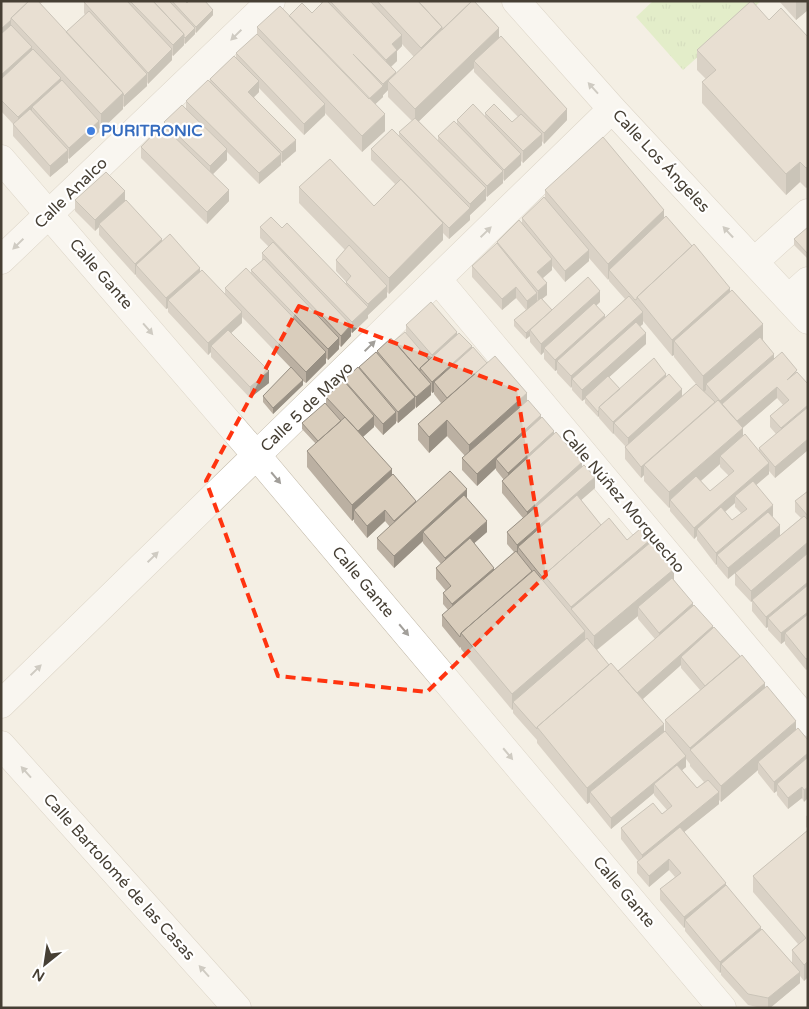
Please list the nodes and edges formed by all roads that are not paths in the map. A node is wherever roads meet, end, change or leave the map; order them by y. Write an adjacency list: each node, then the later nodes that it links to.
1 (272, 1): 6 (street, Calle Analco, one-way to 6)
2 (516, 1): 3 (street, Calle Los Ángeles, one-way to 2)
3 (612, 109): 8 (street, Calle Los Ángeles, one-way to 3); 9 (street, Calle 5 de Mayo, one-way to 3)
4 (1, 159): 6 (street, Calle Gante)
5 (808, 213): 8 (street)
6 (49, 214): 7 (street, Calle Analco, one-way to 7); 12 (street, Calle Gante, one-way to 12)
7 (1, 260)
8 (755, 260): 10 (street, Calle Los Ángeles)
9 (438, 280): 12 (street, Calle 5 de Mayo, one-way to 9); 14 (street, Calle Núñez Morquecho)
10 (798, 290): 11 (street, Calle Los Ángeles)
11 (808, 320)
12 (258, 456): 13 (street, Calle 5 de Mayo, one-way to 12); 17 (street, Calle Gante, one-way to 17)
13 (1, 704)
14 (808, 722)
15 (1, 745): 16 (street, Calle Bartolomé de las Casas, one-way to 15)
16 (237, 1008)
17 (722, 1008)

